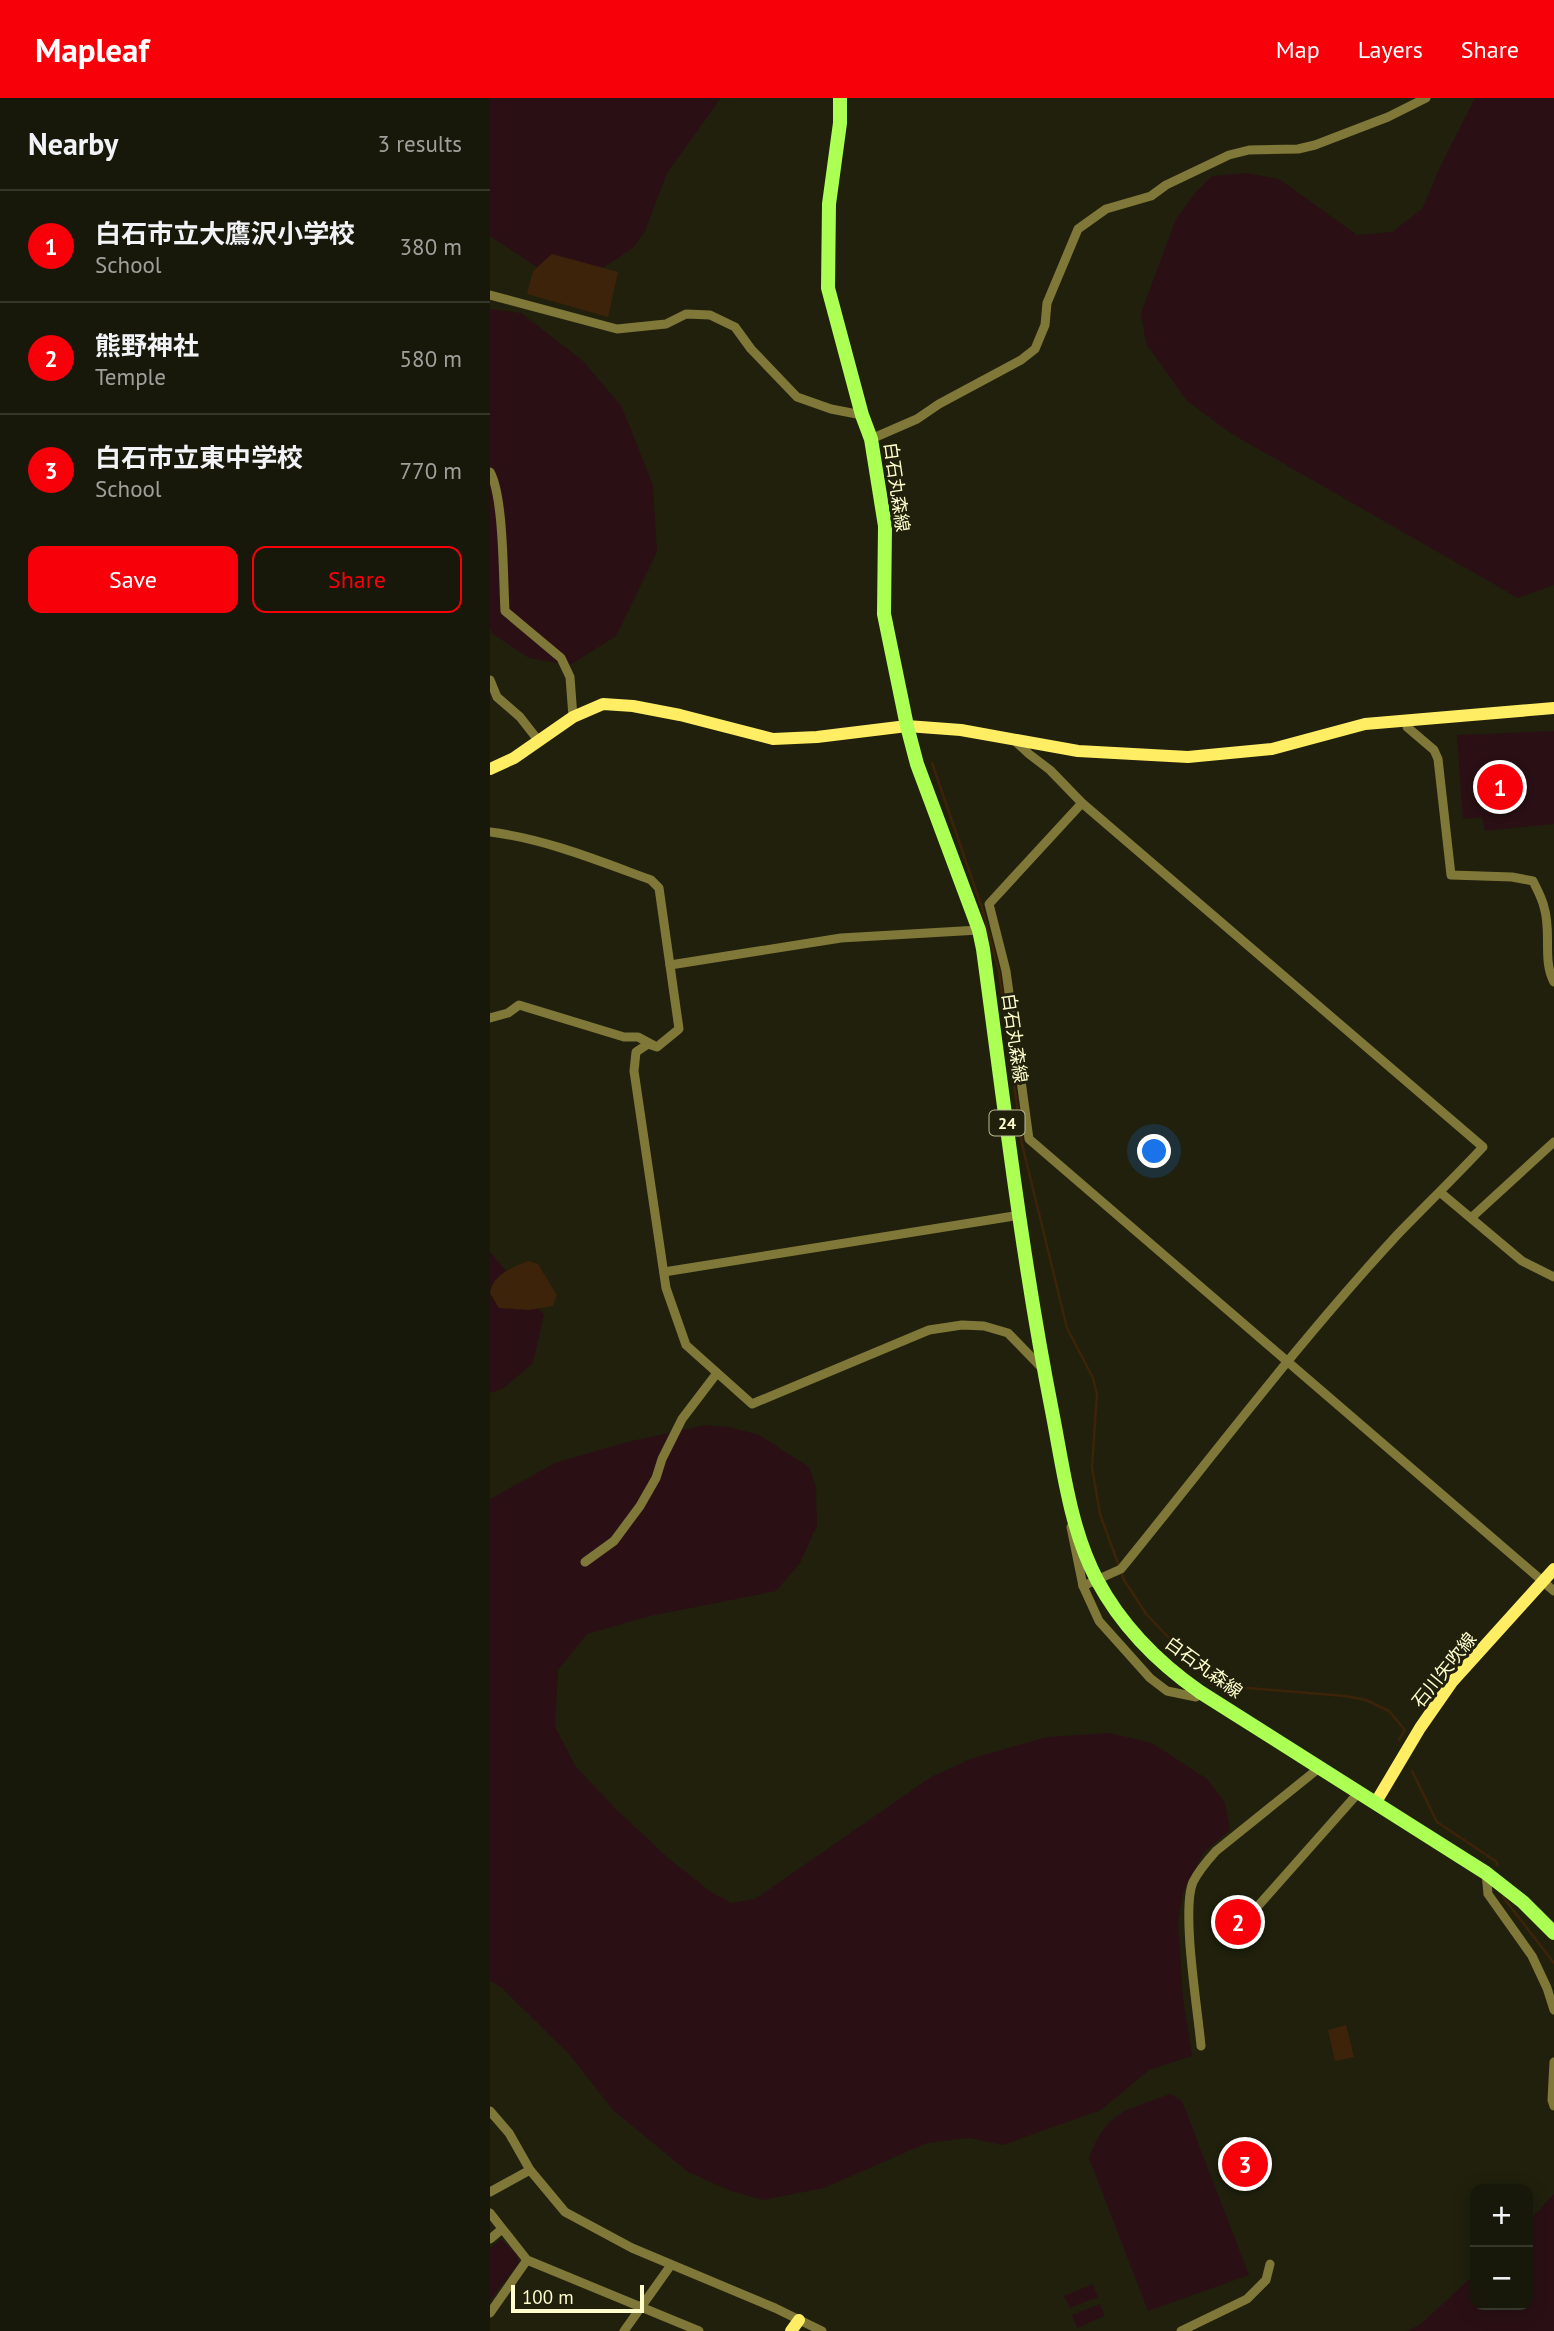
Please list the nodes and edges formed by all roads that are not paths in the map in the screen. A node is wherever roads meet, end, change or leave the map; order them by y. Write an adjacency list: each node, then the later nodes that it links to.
1 (840, 98): 4 (main road, 白石丸森線 / 24)
2 (1426, 98): 5 (street)
3 (490, 295): 4 (street)
4 (862, 415): 5 (main road, 白石丸森線 / 24)
5 (871, 439): 11 (main road, 白石丸森線 / 24)
6 (490, 472): 9 (street)
7 (490, 680): 13 (street)
8 (1554, 708): 10 (street)
9 (573, 717): 11 (street); 13 (street)
10 (1407, 720): 12 (street); 19 (street)
11 (907, 726): 12 (street); 17 (main road, 白石丸森線 / 24)
12 (1014, 739): 15 (street)
13 (538, 740): 14 (street)
14 (490, 769)
15 (1082, 803): 23 (street); 28 (street)
16 (490, 832): 18 (street)
17 (979, 930): 18 (street); 24 (main road, 白石丸森線 / 24)
18 (670, 965): 21 (street)
19 (1554, 982)
20 (490, 1018): 21 (street)
21 (657, 1046): 26 (street)
22 (1554, 1142): 25 (street)
23 (1441, 1193): 25 (street); 28 (street)
24 (1020, 1215): 26 (street); 29 (main road, 白石丸森線 / 24)
25 (1471, 1218): 27 (street)
26 (664, 1272): 30 (street)
27 (1554, 1277)
28 (1289, 1362): 33 (street); 34 (street)
29 (1044, 1369): 30 (street); 34 (main road, 白石丸森線 / 24)
30 (718, 1373): 31 (street)
31 (585, 1562)
32 (1554, 1569): 33 (street, 石川矢吹線)
33 (1543, 1581): 35 (street); 38 (street, 石川矢吹線)
34 (1090, 1583): 36 (main road, 白石丸森線 / 24)
35 (1554, 1591)
36 (1320, 1768): 37 (main road, 白石丸森線 / 24); 43 (street)
37 (1359, 1792): 38 (main road, 白石丸森線 / 24); 40 (street)
38 (1376, 1802): 39 (main road, 白石丸森線 / 24)
39 (1486, 1873): 41 (main road, 白石丸森線 / 24); 42 (street)
40 (1250, 1915)
41 (1554, 1933)
42 (1554, 2010)
43 (1201, 2046)
44 (1554, 2062): 45 (street)
45 (1554, 2106)
46 (490, 2111): 47 (street)
47 (530, 2170): 48 (street); 54 (street)
48 (490, 2192)
49 (490, 2213): 50 (street)
50 (502, 2229): 51 (street); 52 (street)
51 (490, 2239)
52 (527, 2260): 55 (street); 56 (street)
53 (1270, 2264): 61 (street)
54 (671, 2265): 55 (street); 57 (street)
55 (640, 2307): 58 (street); 59 (street)
56 (490, 2313)
57 (795, 2326): 60 (street)
58 (624, 2331)
59 (699, 2331)
60 (822, 2331)
61 (1181, 2331)

